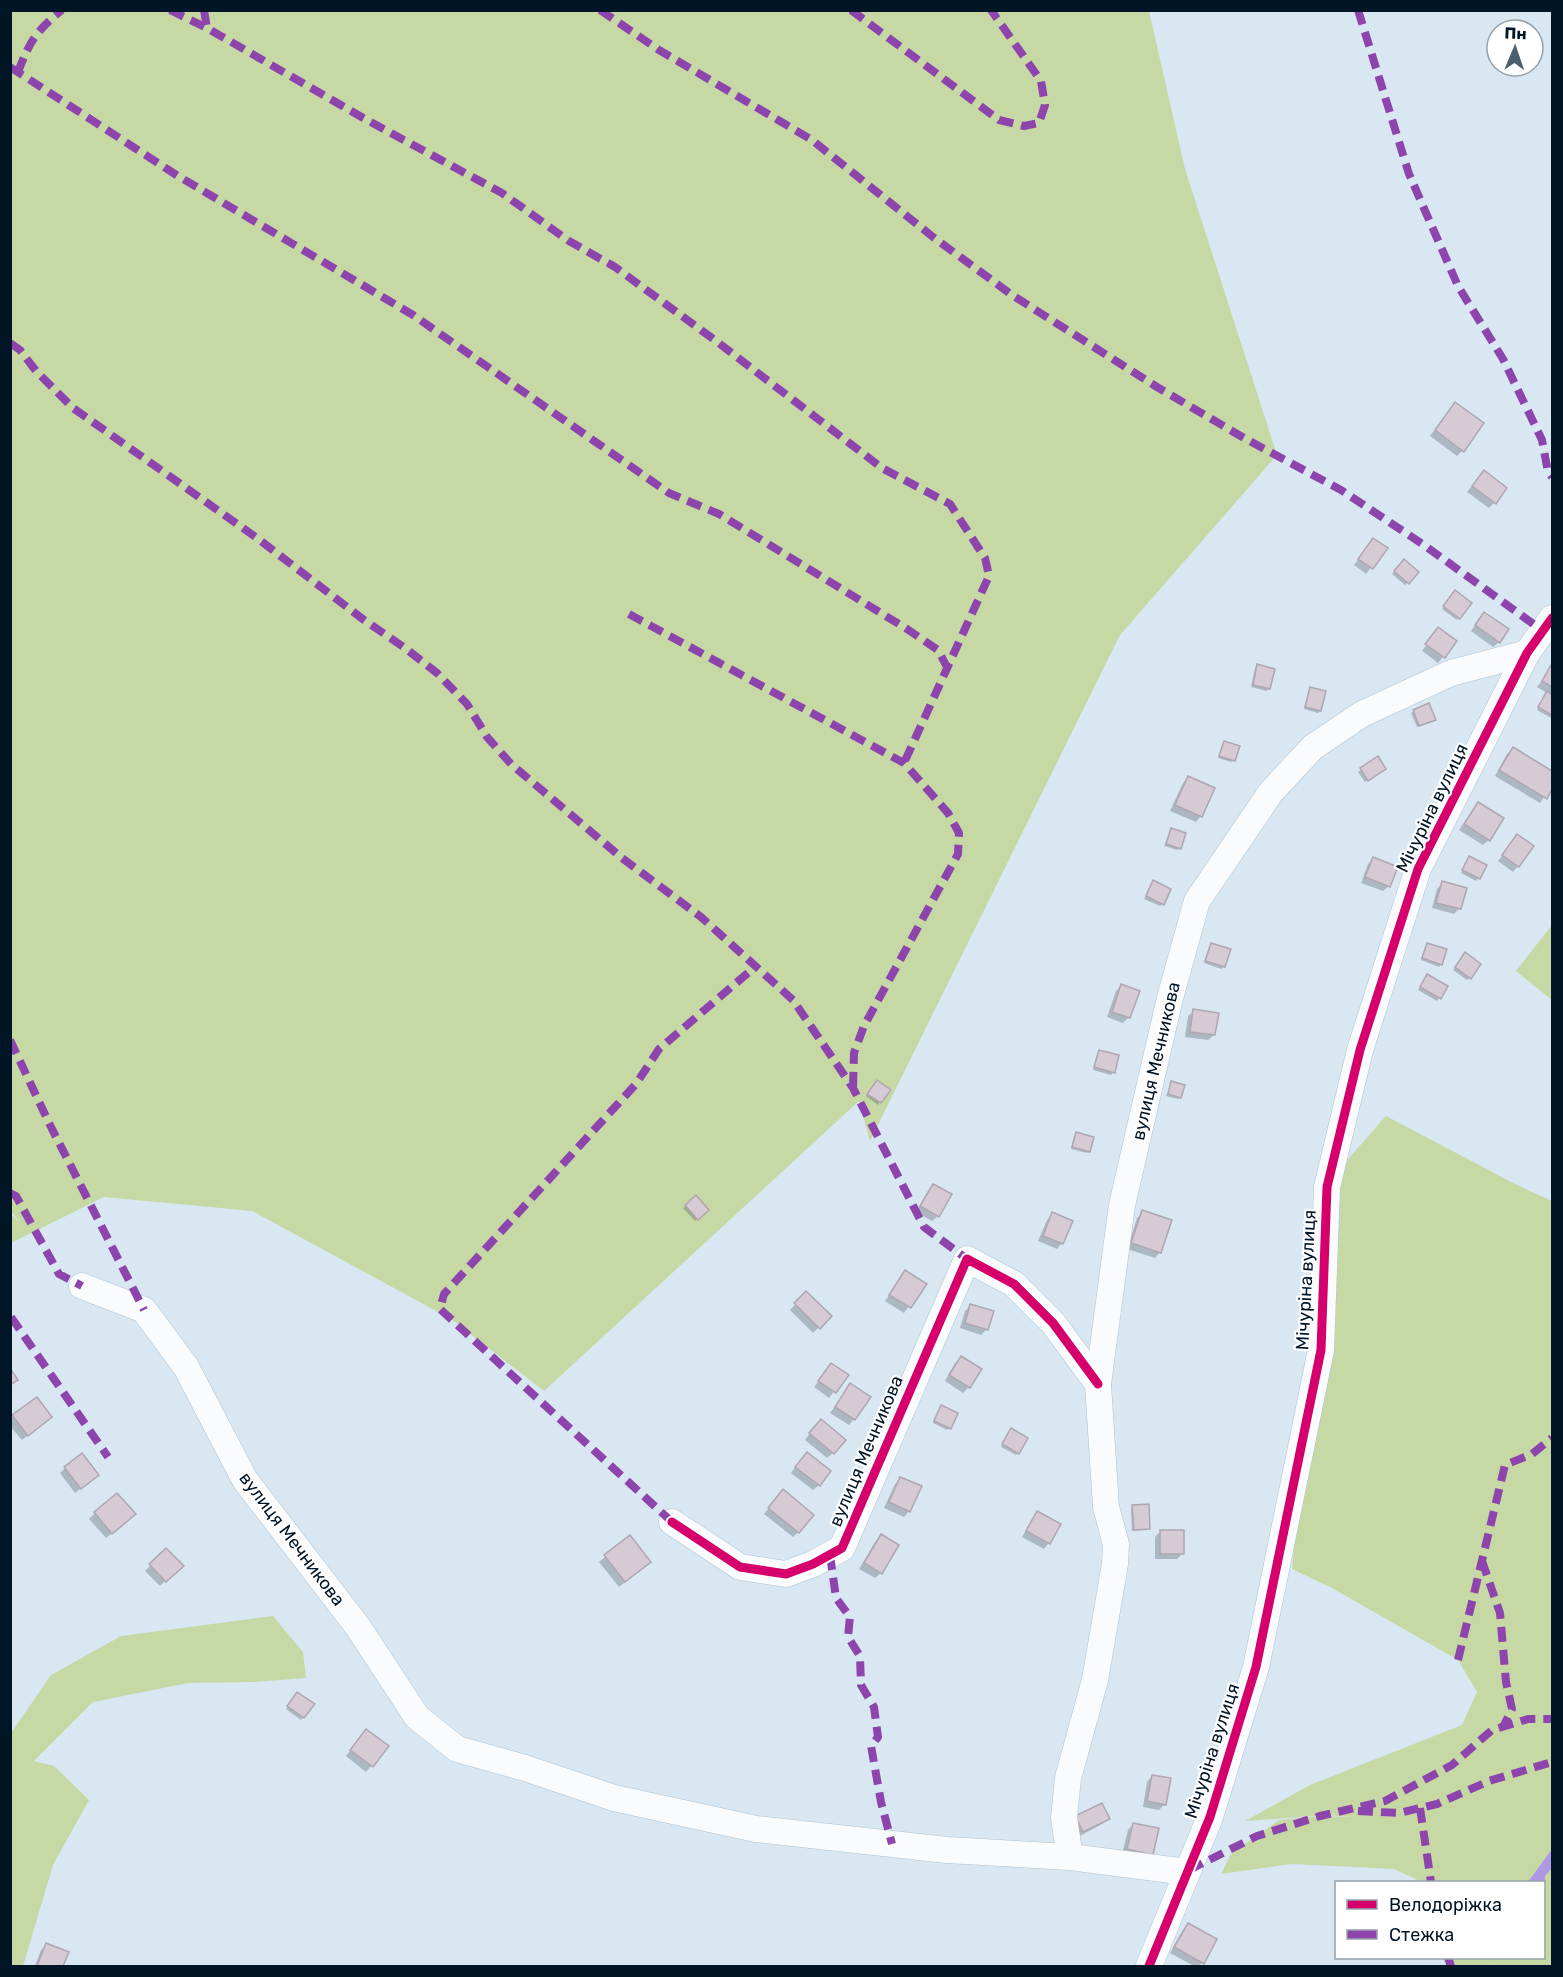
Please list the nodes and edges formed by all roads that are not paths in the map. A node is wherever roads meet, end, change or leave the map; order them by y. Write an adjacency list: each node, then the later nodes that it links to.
1 (1552, 618): 2 (street, Мічуріна вулиця)
2 (1527, 653): 4 (street, вулиця Мечникова); 7 (street, Мічуріна вулиця)
3 (82, 1286): 6 (street, вулиця Мечникова)
4 (1098, 1384): 5 (street, вулиця Мечникова); 6 (street, вулиця Мечникова)
5 (672, 1522)
6 (1070, 1857): 7 (street)
7 (1187, 1872): 8 (street, Мічуріна вулиця)
8 (1149, 1966)

